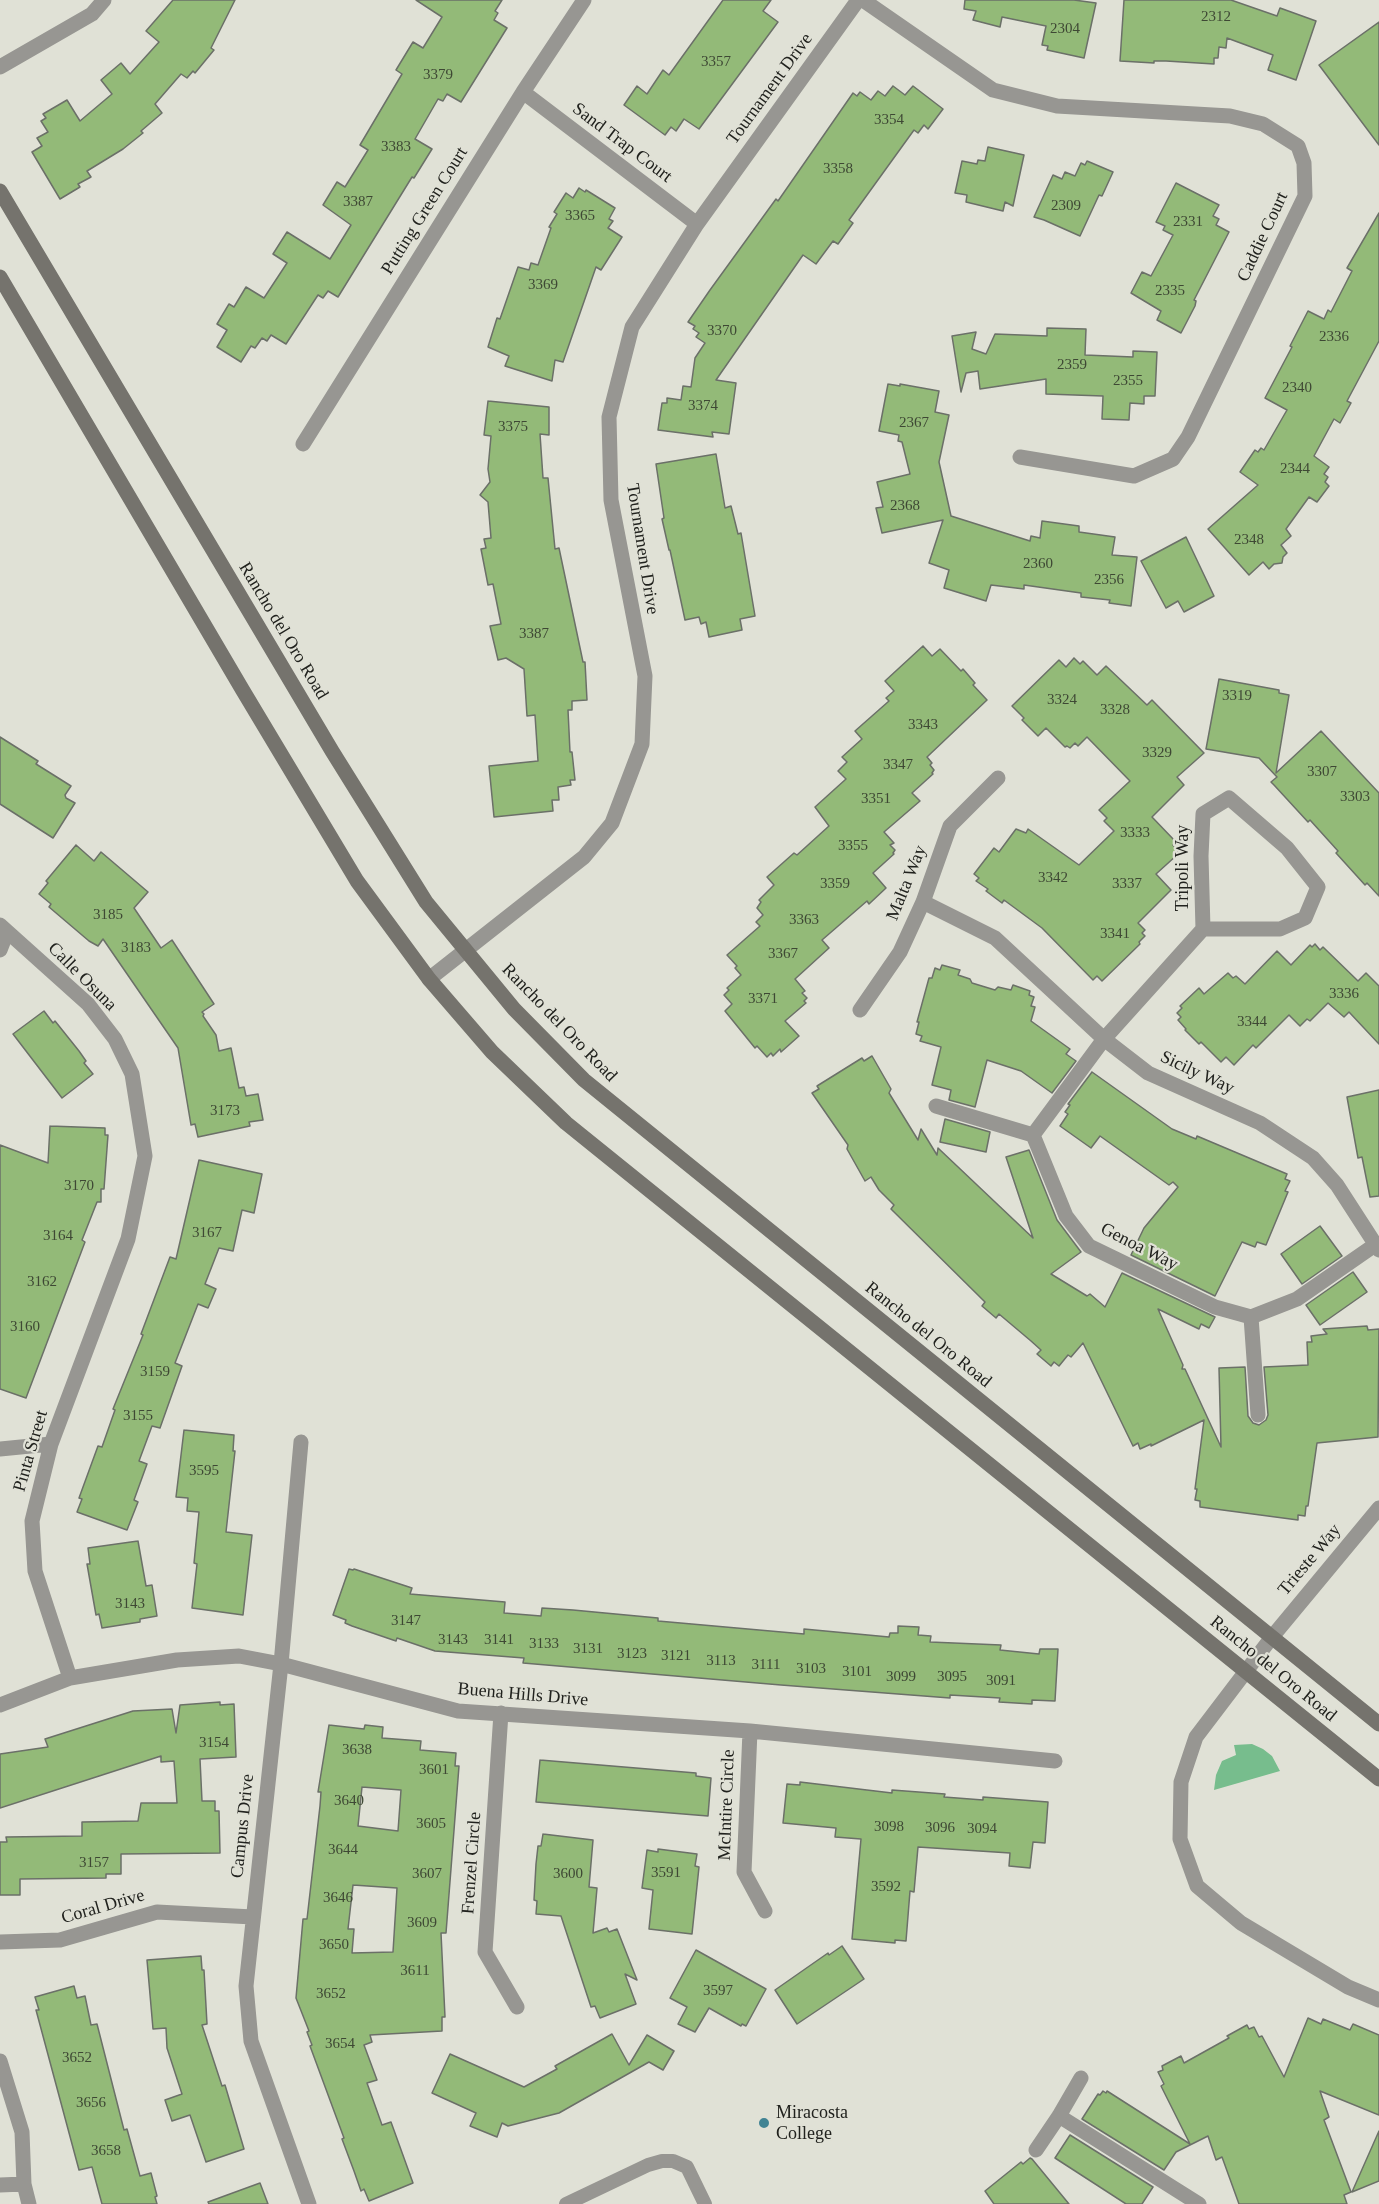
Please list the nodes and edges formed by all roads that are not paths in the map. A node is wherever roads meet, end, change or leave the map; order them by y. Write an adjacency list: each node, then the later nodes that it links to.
1 (104, 0): 5 (street)
2 (584, 0): 6 (street, Putting Green Court)
3 (858, 0): 8 (street, Tournament Drive)
4 (863, 0): 11 (street, Caddie Court)
5 (0, 67)
6 (523, 92): 8 (street, Sand Trap Court); 10 (street, Putting Green Court)
7 (0, 190): 17 (main road, Rancho del Oro Road)
8 (697, 224): 17 (street, Tournament Drive)
9 (0, 277): 18 (main road, Rancho del Oro Road)
10 (303, 444)
11 (1020, 457)
12 (998, 778): 13 (street, Malta Way)
13 (923, 902): 19 (street, Malta Way); 20 (street, Sicily Way)
14 (1203, 928): 14 (street, Tripoli Way); 20 (street, Tripoli Way)
15 (3, 929): 16 (street); 23 (street, Calle Osuna)
16 (0, 950)
17 (464, 950): 18 (street, Tournament Drive); 31 (main road, Rancho del Oro Road)
18 (429, 979): 33 (main road, Rancho del Oro Road)
19 (860, 1010)
20 (1104, 1039): 22 (street); 24 (street, Sicily Way)
21 (936, 1106): 22 (street)
22 (1033, 1135): 25 (street, Genoa Way)
23 (128, 1239): 28 (street, Pinta Street)
24 (1377, 1248): 25 (street)
25 (1251, 1317): 26 (street)
26 (1258, 1415)
27 (302, 1442): 32 (street, Campus Drive)
28 (51, 1444): 29 (street); 34 (street, Pinta Street)
29 (0, 1449)
30 (1379, 1508): 31 (street, Trieste Way)
31 (1272, 1638): 33 (street, Trieste Way); 37 (main road, Rancho del Oro Road)
32 (281, 1664): 34 (street, Buena Hills Drive); 36 (street, Buena Hills Drive); 42 (street, Campus Drive)
33 (1247, 1672): 40 (main road, Rancho del Oro Road); 44 (street, Trieste Way)
34 (70, 1678): 35 (street, Buena Hills Drive)
35 (0, 1705)
36 (501, 1713): 38 (street, Buena Hills Drive); 45 (street, Frenzel Circle)
37 (1379, 1724)
38 (750, 1731): 39 (street, Buena Hills Drive); 41 (street, McIntire Circle)
39 (1055, 1761)
40 (1379, 1779)
41 (765, 1911)
42 (253, 1917): 43 (street, Coral Drive); 53 (street, Campus Drive)
43 (0, 1942)
44 (1379, 2000)
45 (517, 2007)
46 (0, 2061): 50 (street)
47 (1081, 2078): 48 (street)
48 (1059, 2116): 49 (street); 56 (street)
49 (1036, 2151)
50 (24, 2184): 51 (street); 52 (street)
51 (0, 2185)
52 (29, 2204)
53 (309, 2204)
54 (566, 2204): 55 (lane)
55 (705, 2204)
56 (1199, 2204)

